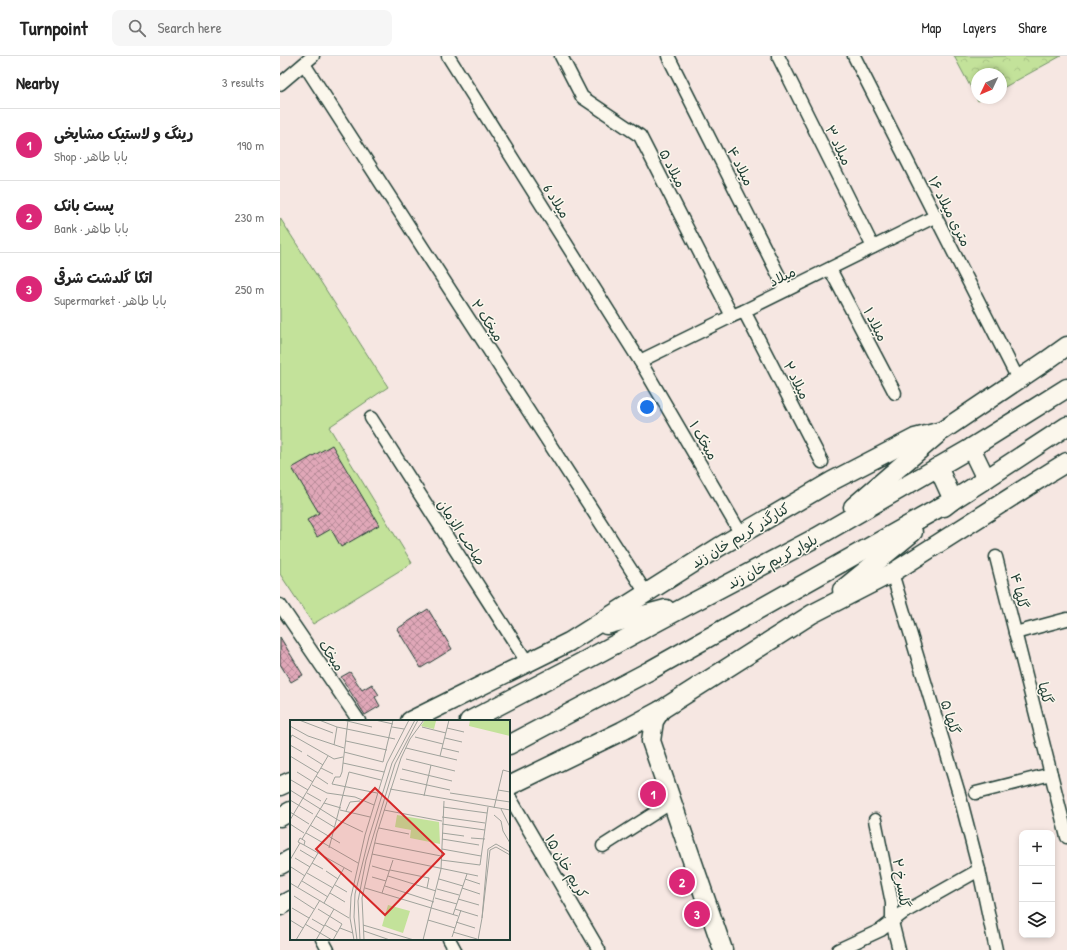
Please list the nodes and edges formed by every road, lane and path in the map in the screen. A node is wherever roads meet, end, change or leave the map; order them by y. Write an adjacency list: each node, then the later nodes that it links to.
1 (448, 56): 15 (street, میلاد 6)
2 (560, 56): 13 (street, میلاد ۵)
3 (668, 56): 11 (street, میلاد ۴)
4 (778, 56): 9 (street, میلاد ۳)
5 (854, 56): 8 (street, ۱۶ متری میلاد)
6 (308, 60): 7 (street); 32 (street, میخک ۲)
7 (280, 84)
8 (936, 216): 9 (street, میلاد); 16 (street, ۱۶ متری میلاد)
9 (873, 248): 10 (street, میلاد)
10 (830, 269): 11 (street, میلاد); 18 (street, میلاد ۱)
11 (786, 290): 12 (street, میلاد)
12 (744, 311): 13 (street, میلاد); 23 (street, میلاد ۲)
13 (732, 316): 15 (street, میلاد)
14 (1067, 346): 16 (main road, کنارگذر کریم خان زند)
15 (640, 361): 28 (street, میخک ۱)
16 (1018, 379): 21 (main road, کنارگذر کریم خان زند)
17 (1067, 388): 22 (main road, بلوار کریم خان زند)
18 (895, 393)
19 (371, 418): 39 (street, صاحب الزمان)
20 (1067, 426): 26 (main road)
21 (942, 431): 28 (main road, کنارگذر کریم خان زند); 29 (main road)
22 (971, 448): 25 (main road, بلوار کریم خان زند); 26 (main road)
23 (822, 462)
24 (1067, 462): 31 (main road)
25 (938, 467): 27 (main road); 29 (main road, بلوار کریم خان زند)
26 (986, 479): 27 (main road)
27 (953, 500): 35 (main road); 46 (main road)
28 (741, 534): 32 (main road, کنارگذر کریم خان زند)
29 (818, 537): 33 (main road, بلوار کریم خان زند)
30 (996, 557): 38 (street, گلها ۴)
31 (892, 573): 35 (main road); 61 (street, گلها ۵)
32 (646, 593): 37 (main road, کنارگذر کریم خان زند)
33 (692, 603): 37 (main road); 43 (main road, بلوار کریم خان زند)
34 (280, 605): 41 (street, میخک)
35 (812, 614): 40 (main road)
36 (1067, 619): 38 (street)
37 (590, 628): 39 (main road, کنارگذر کریم خان زند)
38 (1015, 633): 47 (street, گلها)
39 (527, 662): 42 (main road, کنارگذر کریم خان زند)
40 (661, 710): 44 (main road); 45 (main road)
41 (357, 720)
42 (412, 720)
43 (471, 720)
44 (622, 731): 45 (main road); 50 (main road)
45 (651, 741): 53 (main road)
46 (510, 744)
47 (1051, 774): 51 (street); 57 (street, گلها)
48 (290, 781): 49 (main road)
49 (280, 786)
50 (510, 786)
51 (976, 793)
52 (510, 798): 69 (street, کریم خان ۱۵)
53 (672, 802): 58 (street); 70 (main road)
54 (290, 812): 55 (main road)
55 (280, 817)
56 (875, 820): 64 (street, گلسرخ ۲)
57 (1067, 837)
58 (603, 846)
59 (290, 860): 60 (main road)
60 (280, 865)
61 (979, 870): 64 (street); 73 (street, گلها ۵)
62 (290, 901): 63 (main road)
63 (280, 906)
64 (892, 922): 71 (street); 72 (street, گلسرخ ۲)
65 (323, 940): 67 (street)
66 (450, 940): 68 (street)
67 (328, 950)
68 (455, 950)
69 (599, 950)
70 (723, 950)
71 (838, 950)
72 (899, 950)
73 (996, 950)

